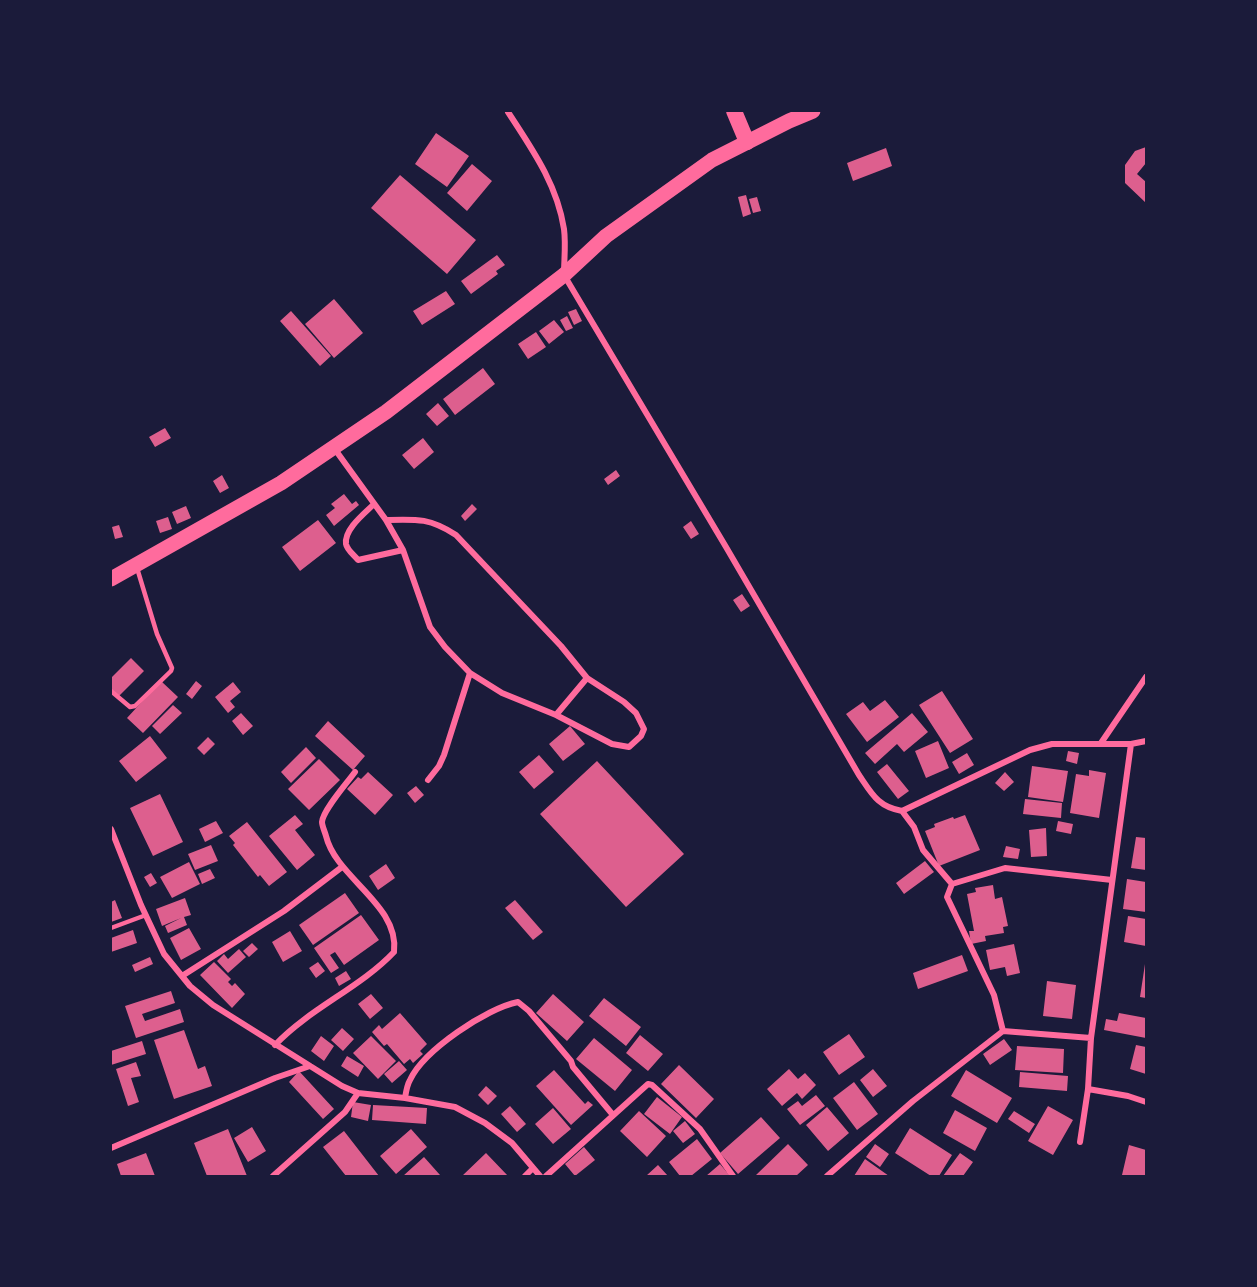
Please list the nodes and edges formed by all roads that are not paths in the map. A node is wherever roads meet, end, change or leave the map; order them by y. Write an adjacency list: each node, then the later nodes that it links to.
1 (734, 111): 4 (highway)
2 (813, 111): 4 (highway)
3 (508, 112): 5 (street)
4 (747, 142): 5 (highway)
5 (564, 275): 6 (highway); 22 (street)
6 (334, 447): 7 (street); 10 (highway)
7 (374, 504): 8 (street); 9 (street)
8 (386, 520): 9 (street); 14 (street)
9 (403, 550): 12 (street)
10 (136, 565): 11 (highway); 15 (lane)
11 (111, 579)
12 (470, 673): 16 (street); 21 (street)
13 (1146, 677): 18 (street)
14 (587, 678): 16 (street); 16 (street)
15 (111, 691)
16 (556, 715)
17 (1146, 741): 19 (street)
18 (1101, 743): 19 (street); 22 (street)
19 (1131, 744): 25 (street)
20 (355, 772): 24 (street)
21 (428, 780)
22 (902, 811): 26 (street)
23 (111, 829): 27 (street)
24 (342, 867): 29 (street); 32 (street)
25 (1112, 880): 26 (street); 31 (street)
26 (952, 884): 30 (street)
27 (146, 915): 28 (lane); 29 (street)
28 (111, 928)
29 (182, 976): 32 (street)
30 (1004, 1031): 31 (street); 47 (street)
31 (1091, 1038): 34 (street)
32 (275, 1045): 33 (street)
33 (310, 1066): 35 (street); 40 (street)
34 (1088, 1089): 37 (street); 39 (street)
35 (358, 1093): 36 (street); 42 (street)
36 (405, 1098): 38 (street); 41 (street)
37 (1146, 1102)
38 (613, 1115): 45 (street); 46 (street)
39 (1080, 1142)
40 (111, 1148)
41 (533, 1168): 43 (street); 44 (street)
42 (273, 1176)
43 (525, 1176)
44 (540, 1176)
45 (546, 1176)
46 (733, 1176)
47 (827, 1176)

